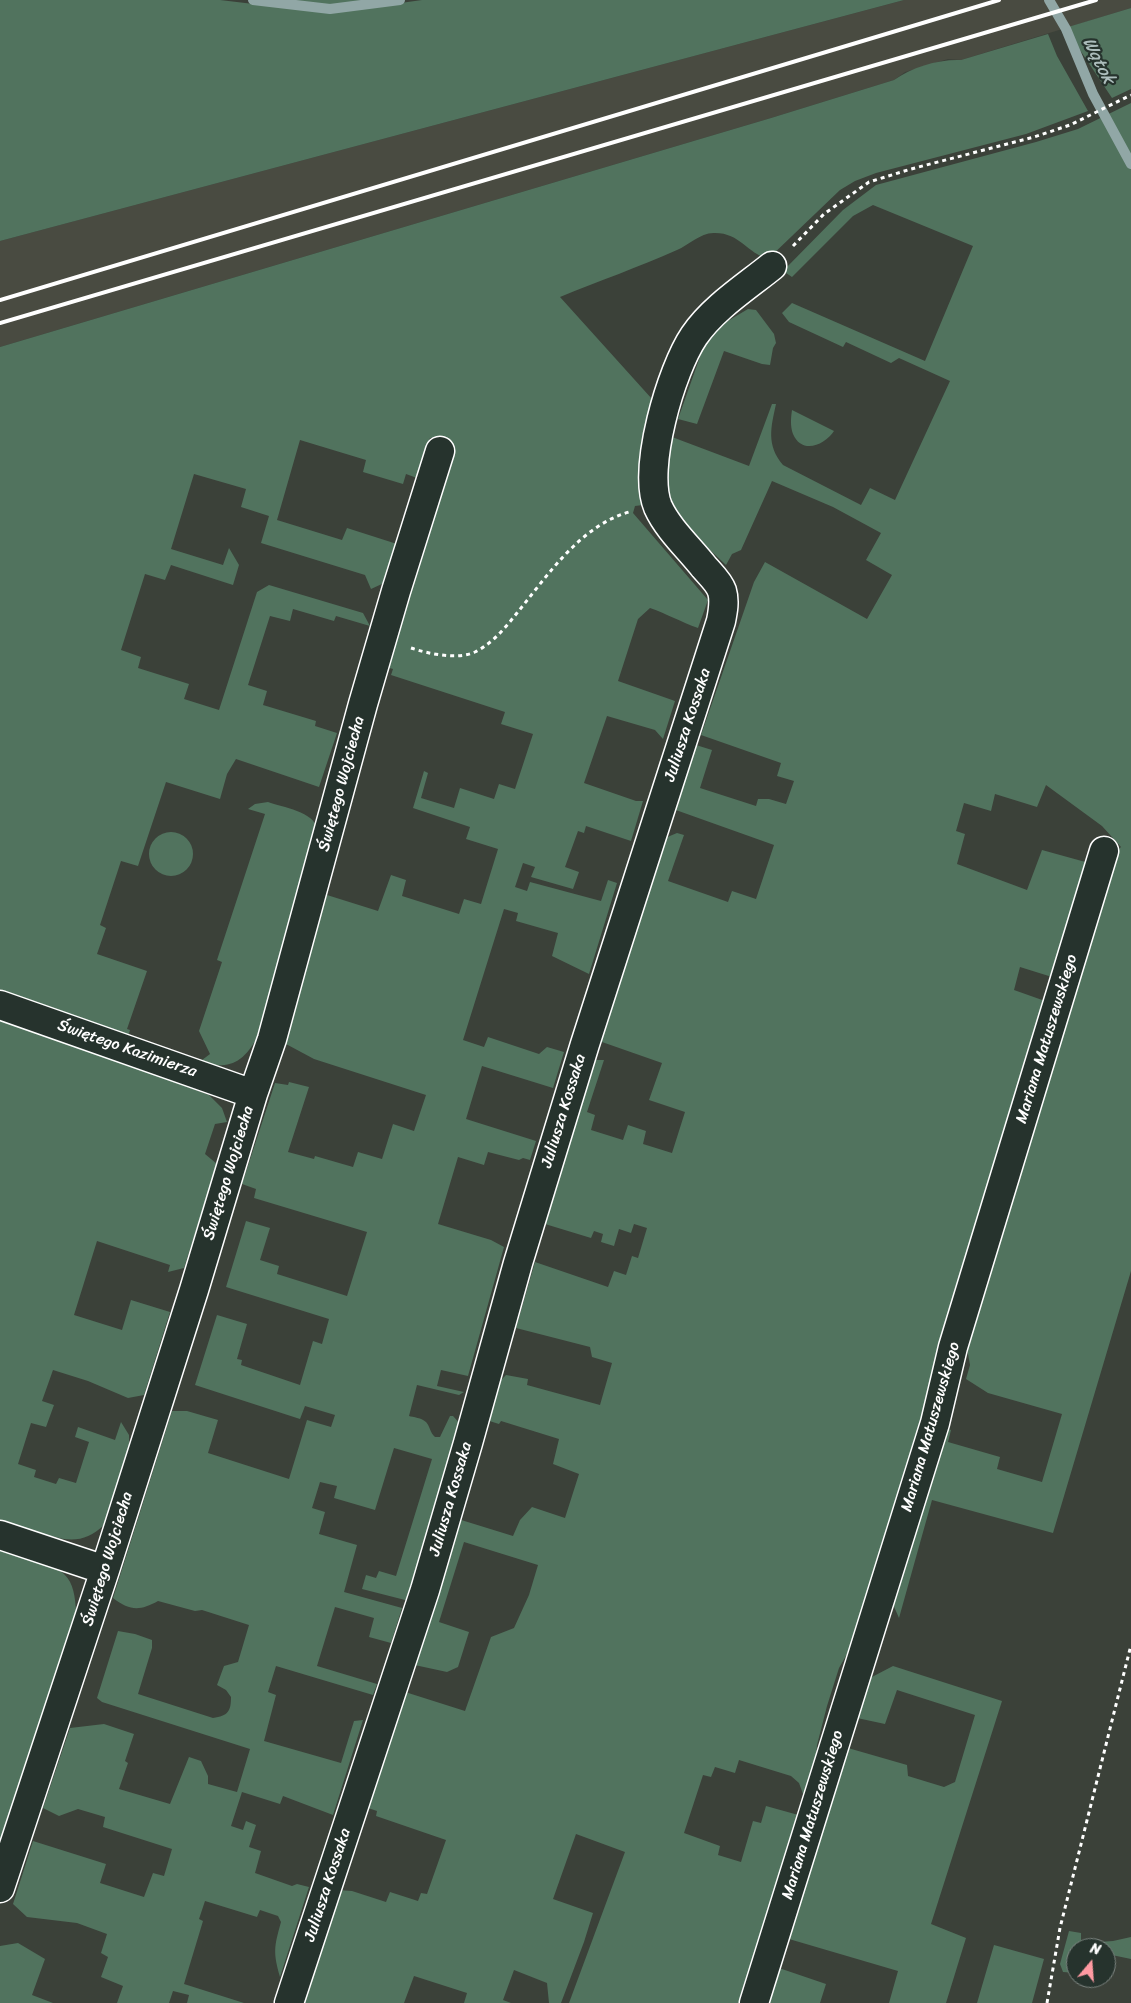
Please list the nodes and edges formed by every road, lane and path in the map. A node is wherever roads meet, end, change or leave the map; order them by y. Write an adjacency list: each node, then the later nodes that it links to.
1 (1131, 95): 2 (path)
2 (772, 266): 4 (street, Juliusza Kossaka)
3 (440, 451): 5 (street, Świętego Wojciecha)
4 (658, 506): 5 (path); 13 (street, Juliusza Kossaka)
5 (382, 639): 8 (street, Świętego Wojciecha)
6 (1104, 851): 14 (street, Mariana Matuszewskiego)
7 (0, 1005): 8 (street, Świętego Kazimierza)
8 (253, 1094): 10 (street, Świętego Wojciecha)
9 (0, 1535): 10 (street)
10 (105, 1570): 12 (street, Świętego Wojciecha)
11 (1131, 1645): 15 (path)
12 (0, 1888)
13 (289, 2003)
14 (754, 2003)
15 (1047, 2003)

